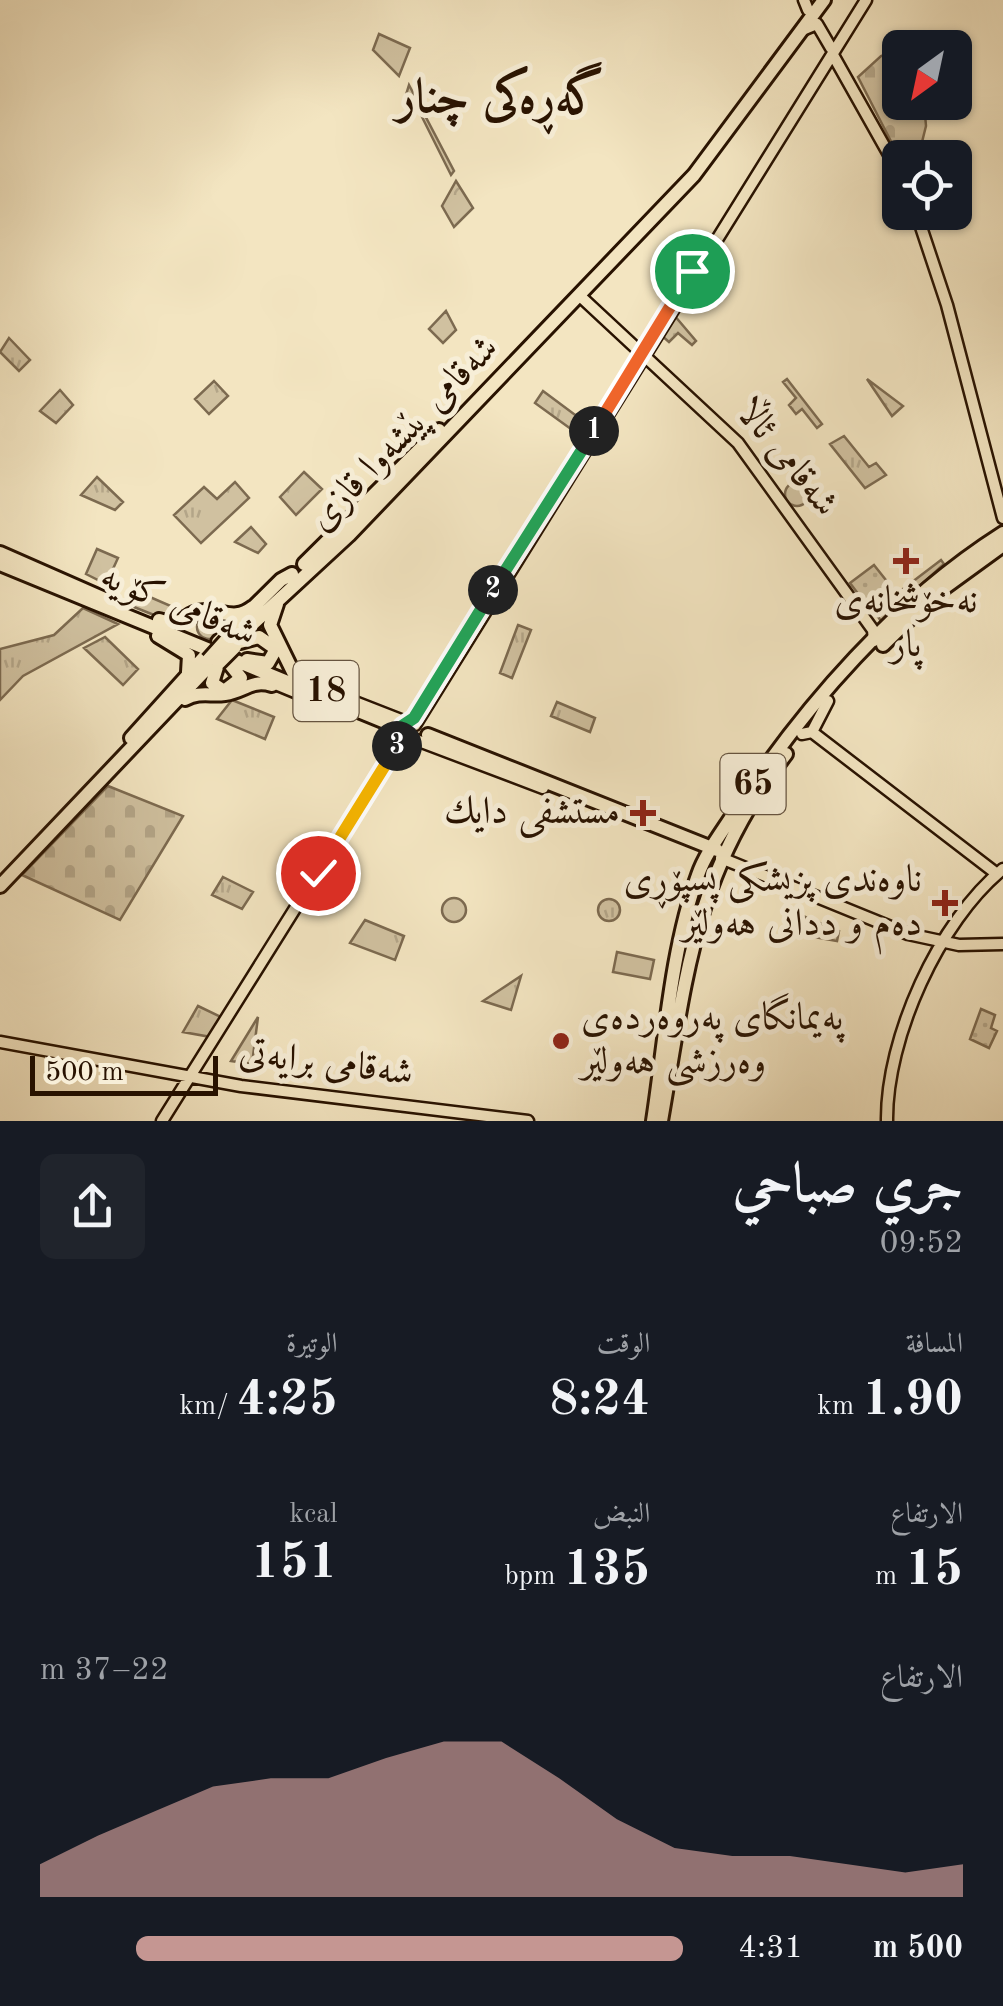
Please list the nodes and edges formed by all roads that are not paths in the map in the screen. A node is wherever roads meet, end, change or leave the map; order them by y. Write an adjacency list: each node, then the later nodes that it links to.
1 (824, 0): 3 (highway, شەقامی پێشەوا قازی)
2 (864, 0): 5 (main road)
3 (811, 6): 4 (highway, شەقامی پێشەوا قازی); 5 (main road); 6 (highway, شەقامی پێشەوا قازی)
4 (804, 30): 5 (main road); 6 (highway, شەقامی پێشەوا قازی)
5 (834, 49): 7 (main road); 13 (main road)
6 (743, 109): 10 (highway, شەقامی پێشەوا قازی)
7 (875, 122): 8 (main road); 9 (main road)
8 (884, 140)
9 (885, 140)
10 (651, 215): 12 (highway, شەقامی پێشەوا قازی); 14 (highway, شەقامی پێشەوا قازی)
11 (924, 230): 15 (main road)
12 (581, 294): 13 (main road, شه‌قامی ئاڵا); 14 (highway, شەقامی پێشەوا قازی)
13 (643, 354): 20 (main road, شه‌قامی ئاڵا); 39 (main road)
14 (417, 458): 24 (highway, شەقامی پێشەوا قازی)
15 (997, 489): 16 (main road); 17 (main road)
16 (1003, 502)
17 (1003, 518)
18 (1000, 536): 22 (highway, 65)
19 (0, 552): 29 (highway, شەقامی کۆیە / 18)
20 (823, 556): 30 (main road, شه‌قامی ئاڵا); 32 (main road, شه‌قامی ئاڵا)
21 (0, 564): 25 (highway, شەقامی کۆیە / 18)
22 (960, 568): 23 (highway, 65); 26 (highway, 65)
23 (944, 574): 26 (highway); 30 (highway, 65)
24 (294, 577): 27 (highway); 28 (highway); 33 (highway, شەقامی پێشەوا قازی)
25 (70, 594): 29 (highway, شەقامی کۆیە / 18); 34 (highway)
26 (933, 596): 36 (highway, 65)
27 (279, 600): 33 (highway); 38 (highway)
28 (253, 607): 29 (highway); 33 (highway)
29 (134, 616): 31 (main road, شەقامی کۆیە / 18); 33 (highway, شەقامی کۆیە / 18)
30 (889, 627): 32 (highway, 65)
31 (190, 636): 33 (highway, شەقامی کۆیە / 18)
32 (874, 642): 36 (highway, 65)
33 (225, 653): 34 (highway); 35 (main road, شەقامی کۆیە); 37 (highway); 38 (main road, شەقامی کۆیە / 18); 40 (highway, شەقامی کۆیە); 43 (highway, شەقامی پێشەوا قازی)
34 (188, 672): 43 (highway)
35 (283, 688): 37 (highway); 40 (main road, شەقامی کۆیە)
36 (828, 698): 41 (highway, 65); 44 (highway, 65)
37 (184, 699): 43 (highway)
38 (349, 700): 40 (main road, شەقامی کۆیە / 18)
39 (421, 710): 40 (main road); 42 (main road)
40 (400, 723): 42 (main road); 42 (main road, شەقامی کۆیە / 18)
41 (807, 733): 44 (highway, 65); 51 (main road)
42 (414, 740): 46 (highway, شەقامی کۆیە); 46 (highway, شەقامی کۆیە); 56 (main road)
43 (130, 745): 45 (highway, شەقامی پێشەوا قازی); 47 (highway, شەقامی پێشەوا قازی)
44 (775, 762): 48 (highway, 65)
45 (42, 832): 47 (highway); 49 (highway, شەقامی پێشەوا قازی)
46 (690, 842): 48 (highway, شەقامی کۆیە); 48 (highway)
47 (36, 849): 49 (highway, شەقامی پێشەوا قازی)
48 (718, 854): 53 (main road); 57 (highway, 65)
49 (19, 862): 50 (highway, شەقامی پێشەوا قازی); 52 (highway, شەقامی پێشەوا قازی)
50 (0, 874)
51 (1001, 874): 53 (main road)
52 (0, 886)
53 (948, 941): 54 (main road); 61 (main road)
54 (1003, 944)
55 (0, 1044): 56 (main road, شەقامی برایەتی)
56 (193, 1079): 58 (main road); 58 (main road); 59 (main road, شەقامی برایەتی); 60 (main road, شەقامی برایەتی)
57 (659, 1120)
58 (165, 1121)
59 (503, 1121)
60 (528, 1121)
61 (889, 1121)

